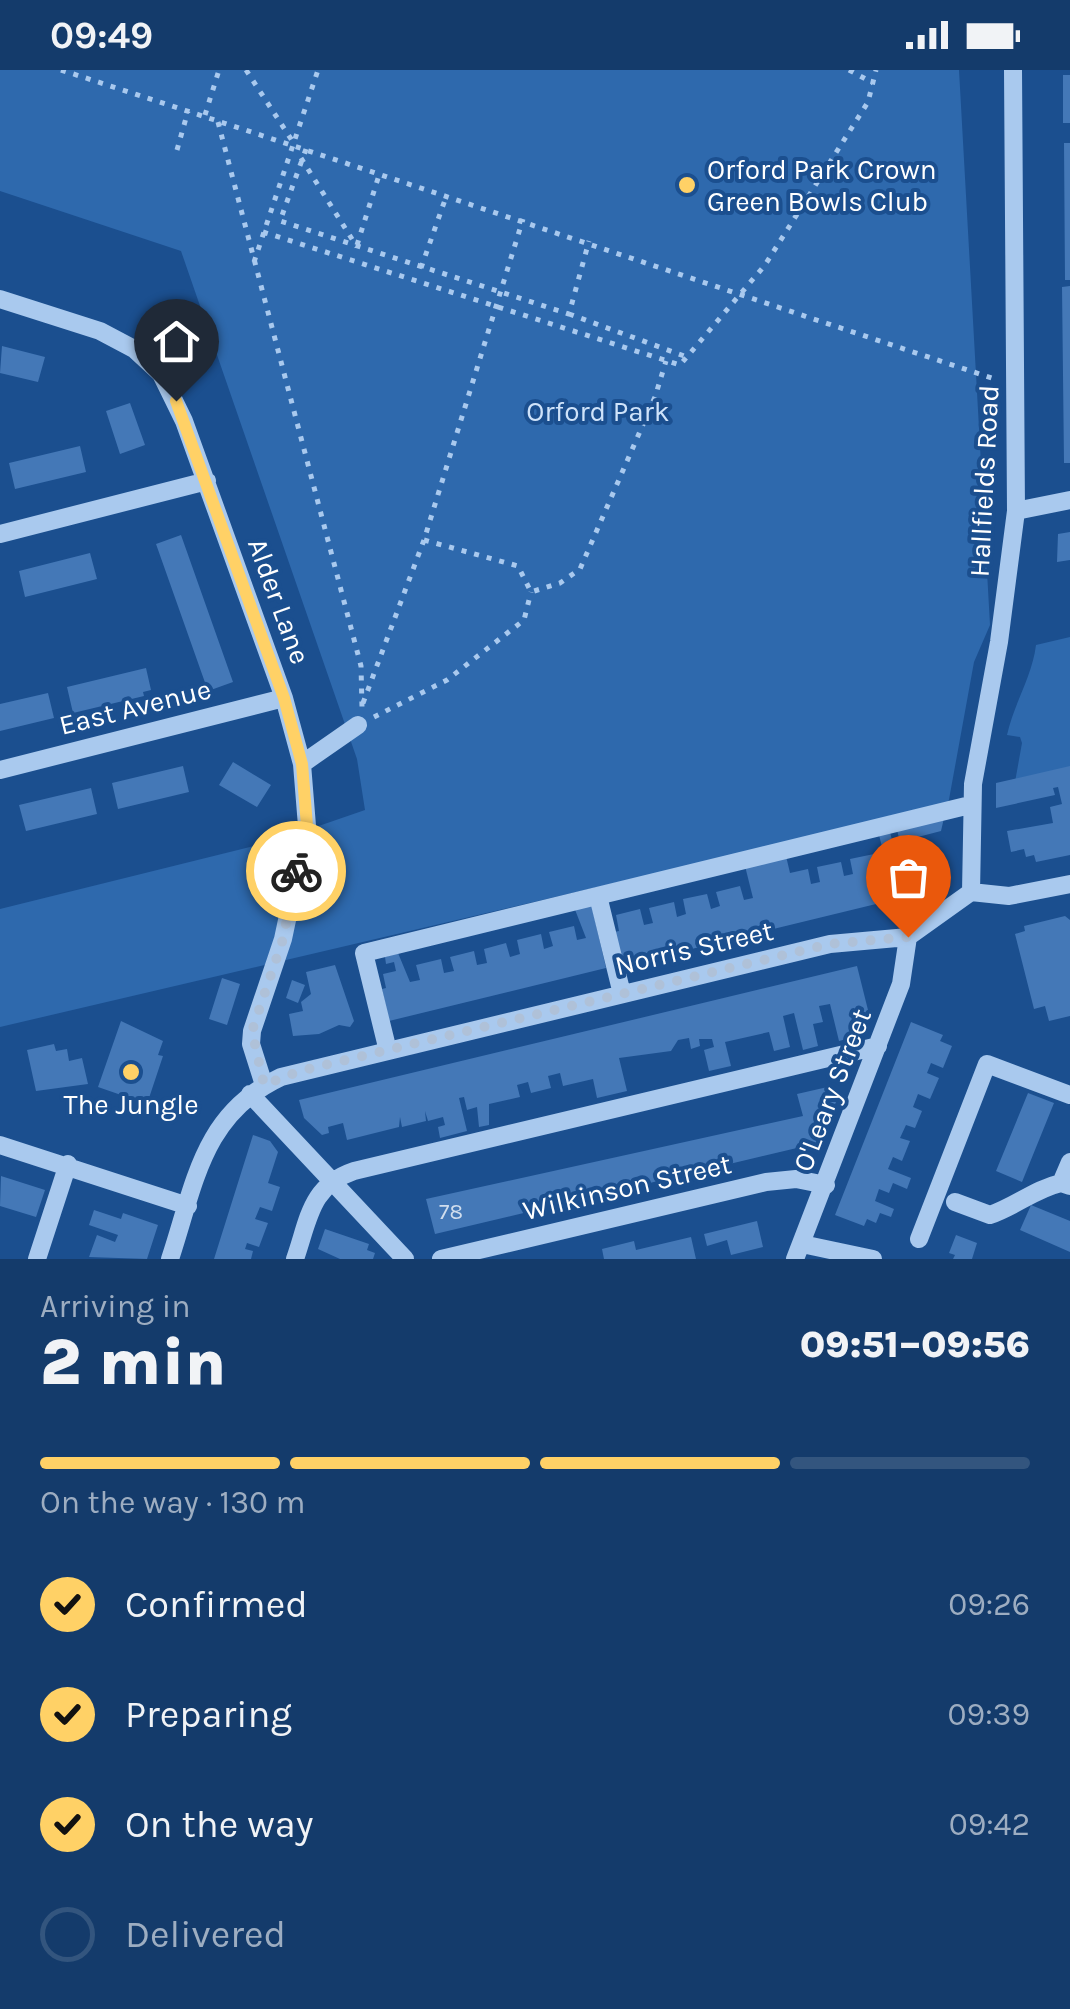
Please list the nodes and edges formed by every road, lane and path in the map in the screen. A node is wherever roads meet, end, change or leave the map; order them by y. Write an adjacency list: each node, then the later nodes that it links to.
1 (61, 70): 9 (path)
2 (219, 70): 10 (path)
3 (246, 70): 12 (path)
4 (318, 70): 12 (path)
5 (849, 70): 8 (path)
6 (876, 70): 8 (path)
7 (1014, 70): 31 (street, Hallfields Road)
8 (873, 82): 25 (path)
9 (188, 111): 10 (path); 14 (path)
10 (205, 116): 11 (path)
11 (217, 120): 12 (path); 22 (path)
12 (294, 144): 13 (path); 19 (path)
13 (306, 149): 15 (path); 16 (path)
14 (177, 150)
15 (301, 158): 21 (path); 21 (path)
16 (380, 172): 17 (path); 21 (path)
17 (446, 196): 18 (path); 23 (path)
18 (523, 219): 20 (path); 24 (path)
19 (263, 232): 22 (path); 27 (path)
20 (589, 241): 25 (path); 28 (path)
21 (357, 247): 23 (path)
22 (254, 262): 39 (path)
23 (421, 268): 24 (path)
24 (500, 294): 27 (path); 28 (path)
25 (742, 296): 29 (path); 31 (path)
26 (0, 299): 32 (street, Alder Lane)
27 (496, 306): 30 (path); 36 (path)
28 (569, 314): 29 (path)
29 (687, 357): 30 (path)
30 (666, 361): 37 (path)
31 (1016, 386): 34 (street, Hallfields Road)
32 (206, 480): 35 (street); 38 (street, Alder Lane)
33 (1070, 500): 34 (street)
34 (1016, 510): 42 (street, Hallfields Road)
35 (0, 534)
36 (424, 540): 37 (path); 39 (path)
37 (531, 592): 39 (path)
38 (284, 698): 40 (street, Alder Lane); 41 (street, East Avenue)
39 (360, 716): 40 (street)
40 (302, 764): 50 (street, Alder Lane)
41 (0, 770)
42 (970, 804): 44 (street, Hallfields Road); 45 (street)
43 (1070, 884): 44 (street)
44 (971, 892): 46 (street)
45 (598, 896): 47 (street); 49 (street)
46 (908, 937): 47 (street, Norris Street); 48 (street, O'Leary Street)
47 (622, 994): 49 (street, Norris Street)
48 (878, 1046): 55 (street); 57 (street, O'Leary Street)
49 (388, 1050): 50 (street, Norris Street)
50 (257, 1090): 55 (street); 59 (street)
51 (1070, 1096): 60 (street)
52 (0, 1144): 54 (street)
53 (1070, 1162): 56 (street)
54 (68, 1164): 59 (street); 62 (street)
55 (332, 1178): 64 (street); 65 (street)
56 (1066, 1184): 58 (street)
57 (826, 1185): 61 (street, O'Leary Street); 66 (street, Wilkinson Street)
58 (955, 1202)
59 (188, 1206): 63 (street)
60 (919, 1239)
61 (798, 1251): 67 (street)
62 (38, 1259)
63 (170, 1259)
64 (295, 1259)
65 (405, 1259)
66 (441, 1259)
67 (873, 1259)

